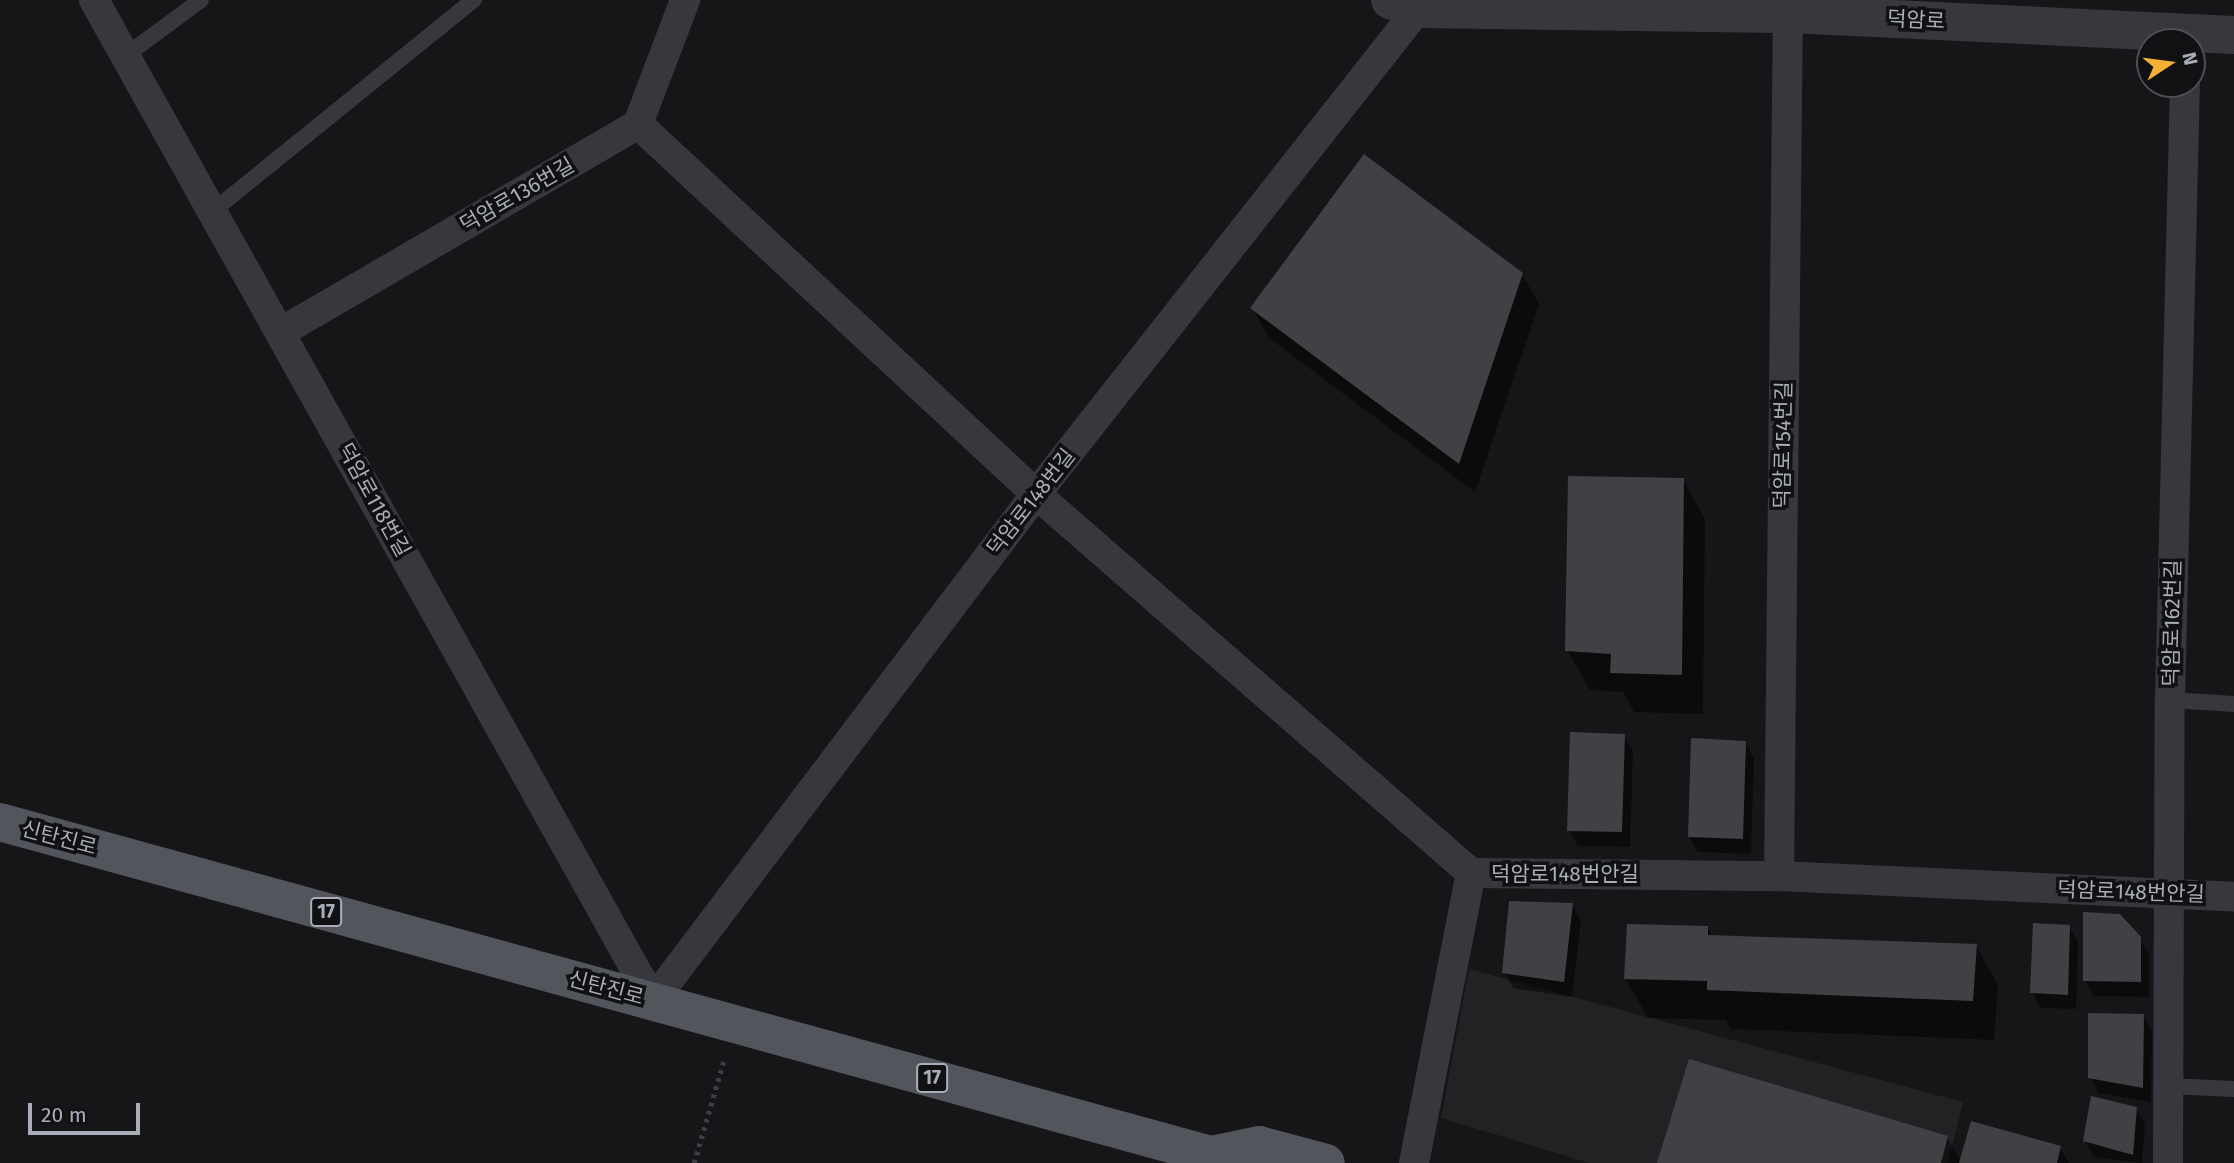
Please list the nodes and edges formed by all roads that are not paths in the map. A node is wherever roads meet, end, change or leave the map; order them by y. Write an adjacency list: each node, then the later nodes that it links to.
1 (94, 0): 10 (street, 덕암로118번길)
2 (201, 0): 10 (lane)
3 (474, 0): 13 (lane)
4 (685, 0): 12 (street)
5 (1404, 5): 6 (street, 덕암로); 15 (street, 덕암로148번길)
6 (1788, 7): 7 (street, 덕암로); 20 (street, 덕암로154번길)
7 (2136, 34)
8 (2234, 35): 9 (street, 덕암로)
9 (2206, 37)
10 (125, 56): 13 (street, 덕암로118번길)
11 (2185, 98): 16 (street, 덕암로162번길)
12 (639, 124): 14 (street, 덕암로136번길); 15 (street, 덕암로148번안길)
13 (213, 211): 14 (street, 덕암로118번길)
14 (281, 332): 23 (street, 덕암로118번길)
15 (1036, 495): 19 (street, 덕암로148번안길); 23 (street, 덕암로148번길)
16 (2170, 700): 17 (lane); 21 (street, 덕암로162번길)
17 (2234, 704)
18 (0, 822): 23 (main road, 신탄진로 / 17)
19 (1471, 873): 20 (street, 덕암로148번안길); 28 (street)
20 (1779, 876): 21 (street, 덕암로148번안길)
21 (2169, 895): 22 (street, 덕암로148번안길); 24 (street, 덕암로162번길)
22 (2234, 897)
23 (653, 1001): 26 (main road, 신탄진로 / 17)
24 (2169, 1086): 25 (lane); 29 (street, 덕암로162번길)
25 (2234, 1089)
26 (1214, 1159): 27 (main road, 신탄진로 / 17)
27 (1326, 1163)
28 (1415, 1163)
29 (2168, 1163)

